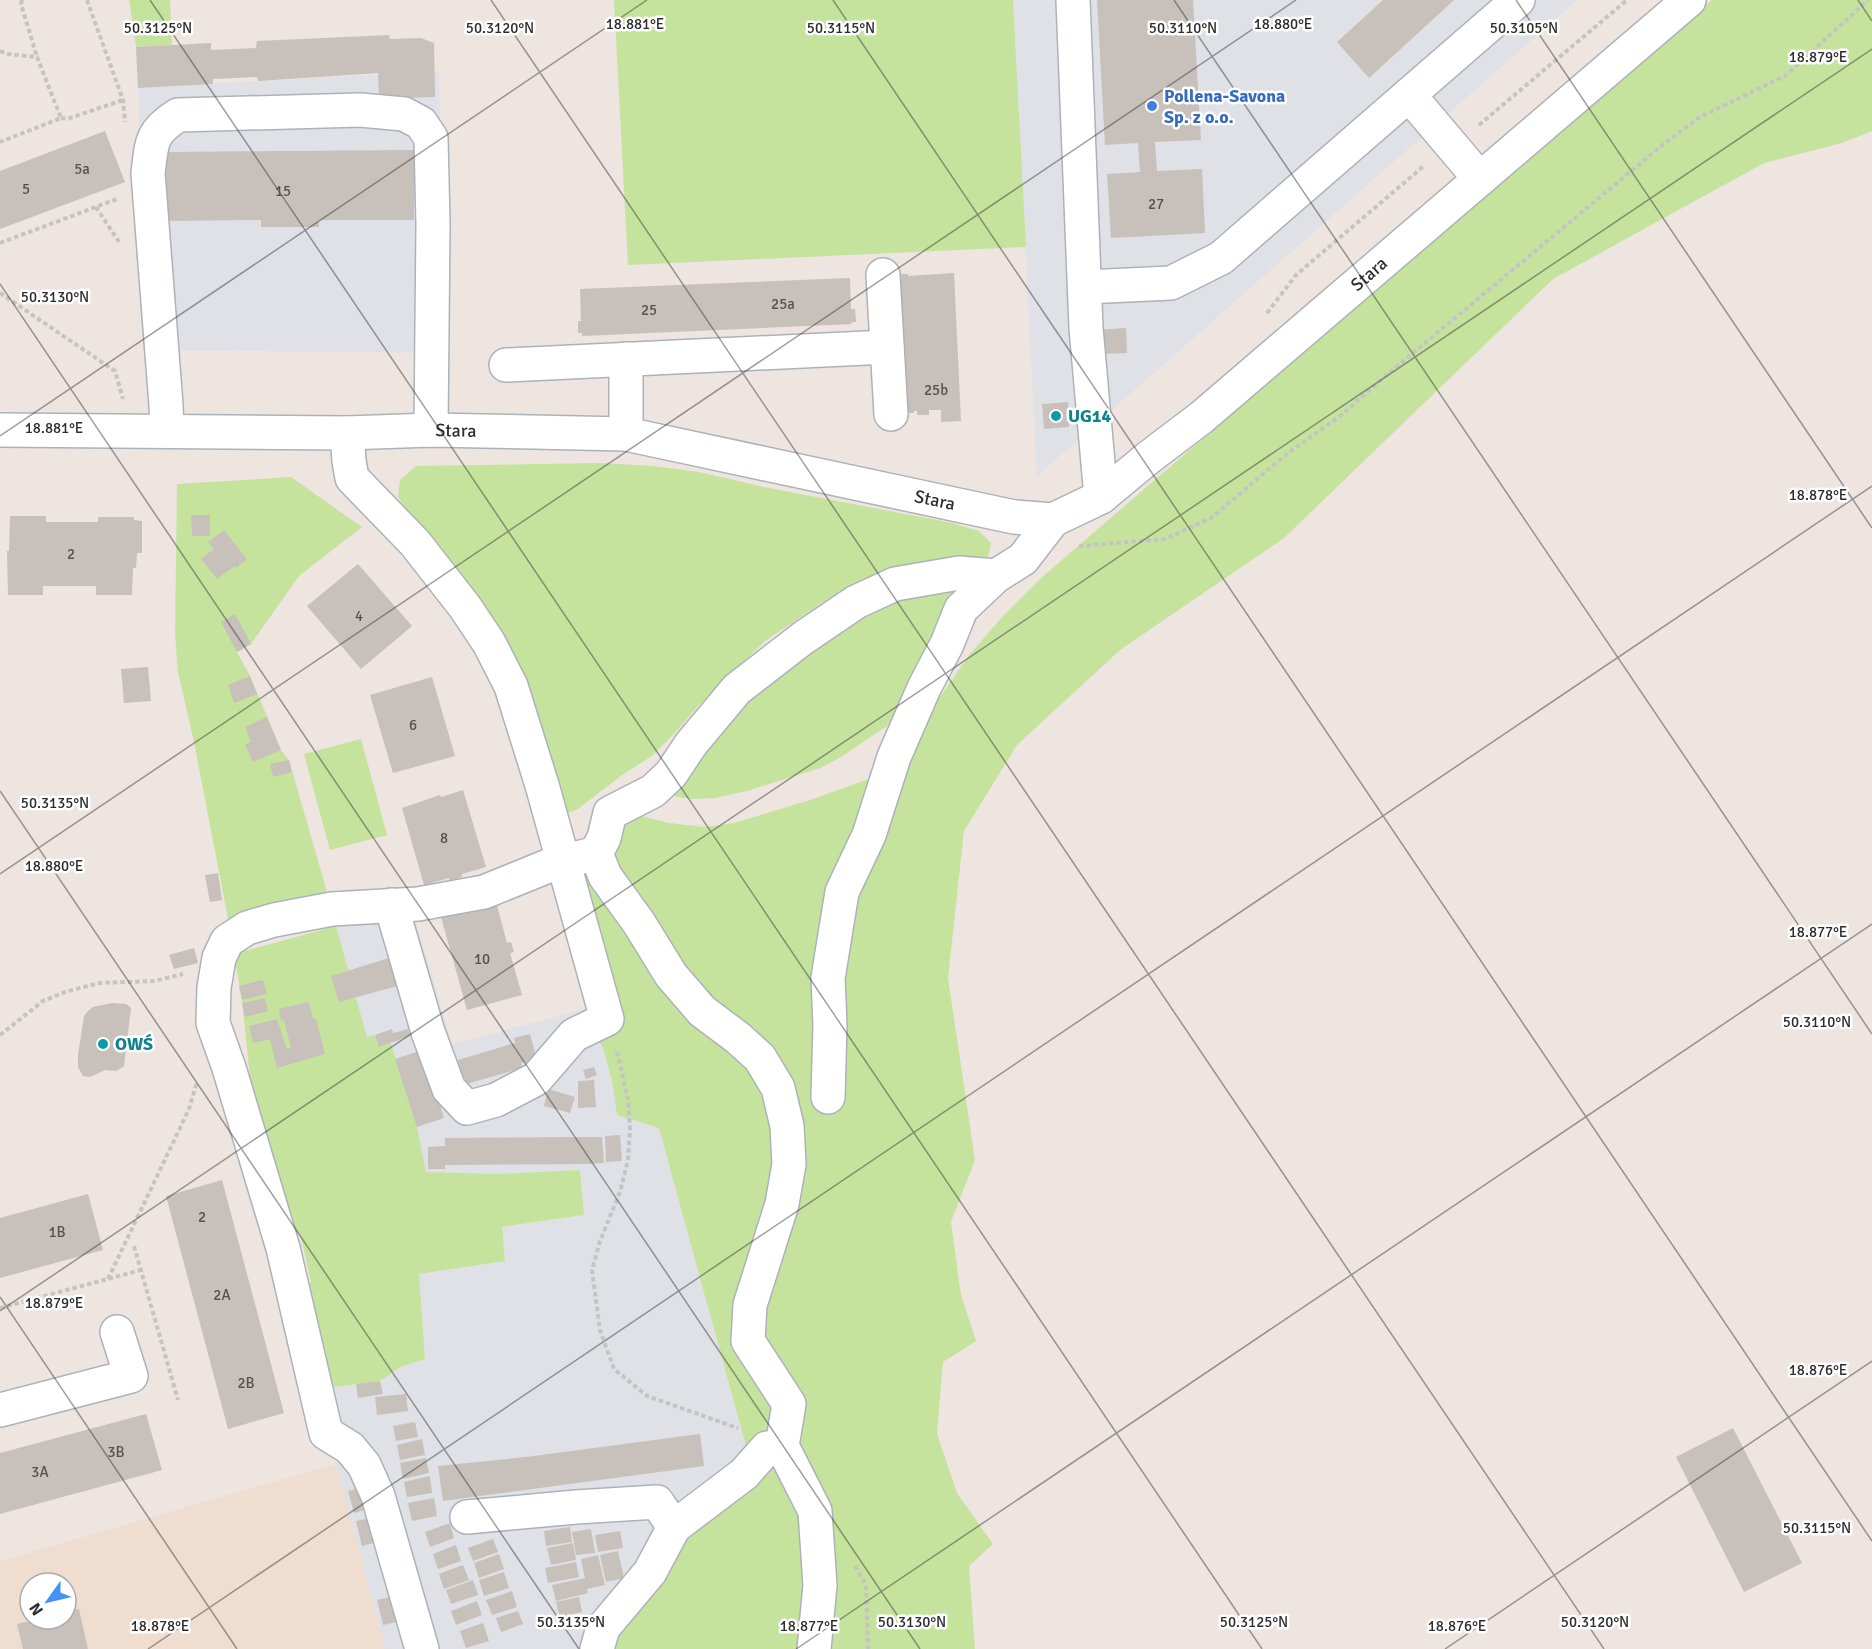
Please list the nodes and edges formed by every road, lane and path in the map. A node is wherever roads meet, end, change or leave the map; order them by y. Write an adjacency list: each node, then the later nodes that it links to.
1 (22, 0): 8 (path)
2 (1073, 0): 20 (street)
3 (1518, 0): 9 (street)
4 (1627, 0): 13 (path)
5 (1689, 0): 14 (street, Stara)
6 (1868, 0): 34 (path)
7 (0, 51): 8 (path)
8 (38, 57): 11 (path)
9 (1409, 95): 13 (street); 20 (street)
10 (123, 100): 11 (path)
11 (61, 118): 12 (path)
12 (0, 142)
13 (1452, 145): 14 (street); 22 (path)
14 (1480, 179): 33 (street, Stara)
15 (121, 198): 16 (path)
16 (96, 207): 17 (path); 18 (path)
17 (0, 243)
18 (121, 246)
19 (883, 275): 23 (street)
20 (1085, 287): 33 (street)
21 (0, 293): 30 (path)
22 (1264, 317)
23 (887, 346): 24 (street); 26 (street)
24 (626, 359): 25 (street); 32 (street)
25 (506, 365)
26 (891, 414)
27 (0, 430): 30 (street, Stara)
28 (166, 430): 29 (street); 30 (street, Stara); 31 (street, Stara)
29 (430, 430): 31 (street, Stara); 32 (street, Stara)
30 (133, 431)
31 (347, 433): 37 (street)
32 (626, 434): 34 (street, Stara)
33 (1101, 497): 34 (street, Stara)
34 (1053, 520): 35 (street)
35 (996, 576): 36 (street); 43 (street)
36 (596, 853): 37 (street); 51 (street)
37 (563, 863): 38 (street); 40 (street)
38 (391, 906): 39 (street); 40 (street)
39 (219, 958): 41 (path); 54 (street)
40 (607, 1018): 51 (path)
41 (0, 1035)
42 (198, 1077): 46 (path)
43 (828, 1097)
44 (134, 1246): 45 (path)
45 (141, 1270): 46 (path); 49 (path)
46 (108, 1279): 47 (path)
47 (0, 1308)
48 (117, 1332): 50 (street)
49 (178, 1400)
50 (0, 1410)
51 (775, 1447): 53 (street); 56 (street)
52 (467, 1517): 53 (street)
53 (674, 1527): 55 (street)
54 (422, 1649)
55 (597, 1649)
56 (814, 1649)

